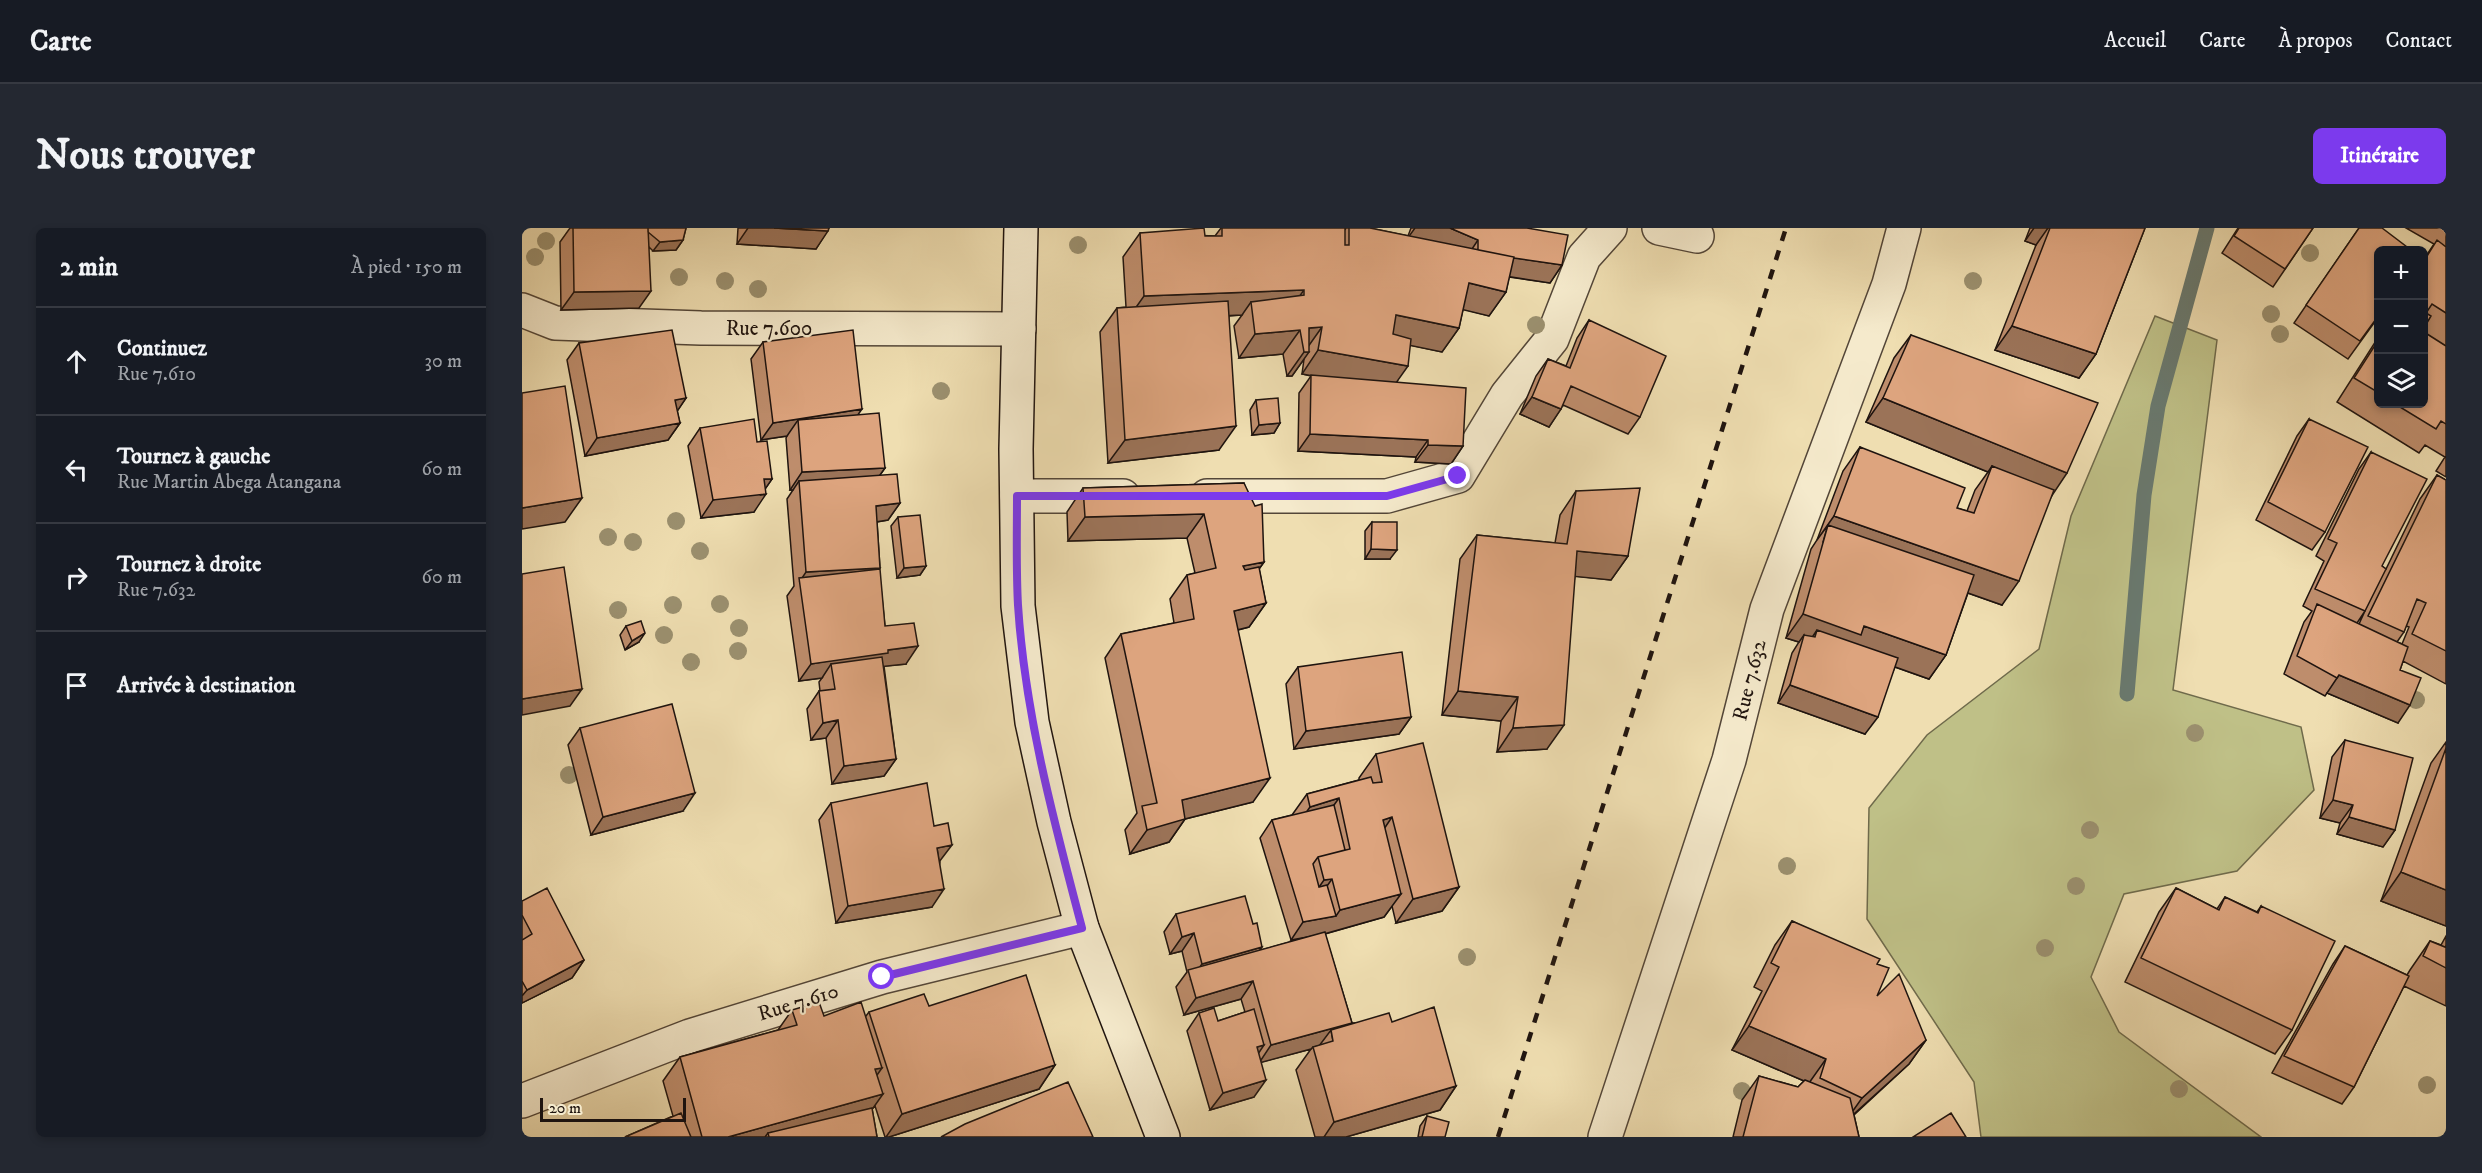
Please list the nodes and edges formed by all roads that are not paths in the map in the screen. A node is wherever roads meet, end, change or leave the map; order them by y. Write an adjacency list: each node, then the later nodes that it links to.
1 (1021, 228): 7 (street)
2 (1610, 228): 8 (street)
3 (1659, 228): 5 (street)
4 (1904, 228): 12 (street, Rue 7.632)
5 (1696, 236)
6 (522, 310): 7 (street, Rue 7.600)
7 (1019, 329): 8 (street)
8 (1017, 496): 9 (street)
9 (1082, 928): 10 (street, Rue 7.610); 11 (street)
10 (522, 1101)
11 (1163, 1137)
12 (1605, 1137)

